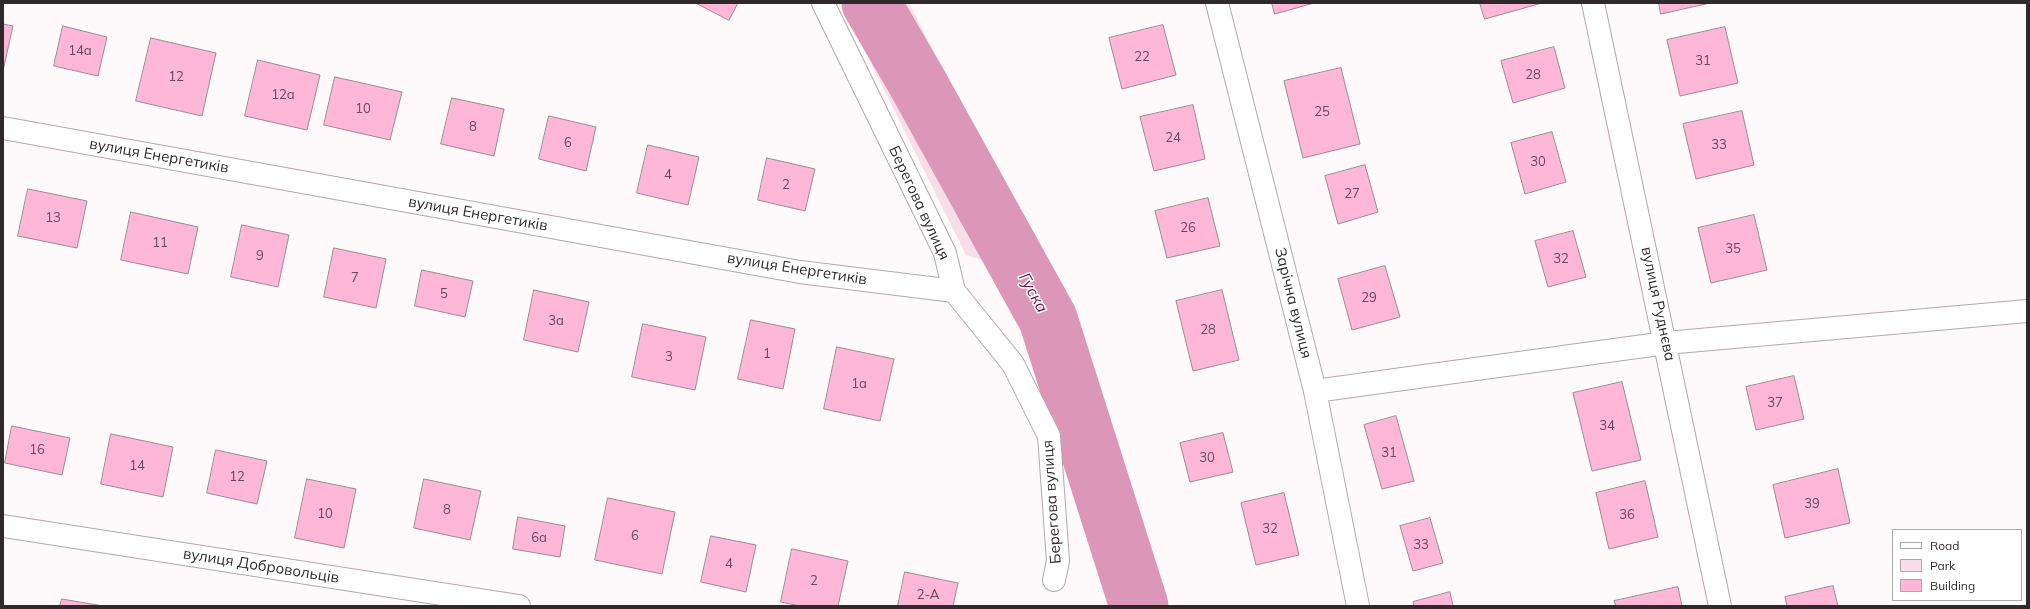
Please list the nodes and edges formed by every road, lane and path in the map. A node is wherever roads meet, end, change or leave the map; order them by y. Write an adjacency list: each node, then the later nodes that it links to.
1 (823, 3): 5 (street, Берегова вулиця)
2 (1217, 3): 8 (street, Зарічна вулиця)
3 (1593, 3): 7 (street, вулиця Руднєва)
4 (3, 128): 5 (street, вулиця Енергетиків)
5 (954, 290): 10 (street, Берегова вулиця)
6 (2027, 311): 7 (street)
7 (1666, 343): 8 (street); 13 (street, вулиця Руднєва)
8 (1315, 391): 12 (street, Зарічна вулиця)
9 (3, 526): 11 (street, вулиця Добровольців)
10 (1054, 580)
11 (519, 606)
12 (1358, 606)
13 (1720, 606)

